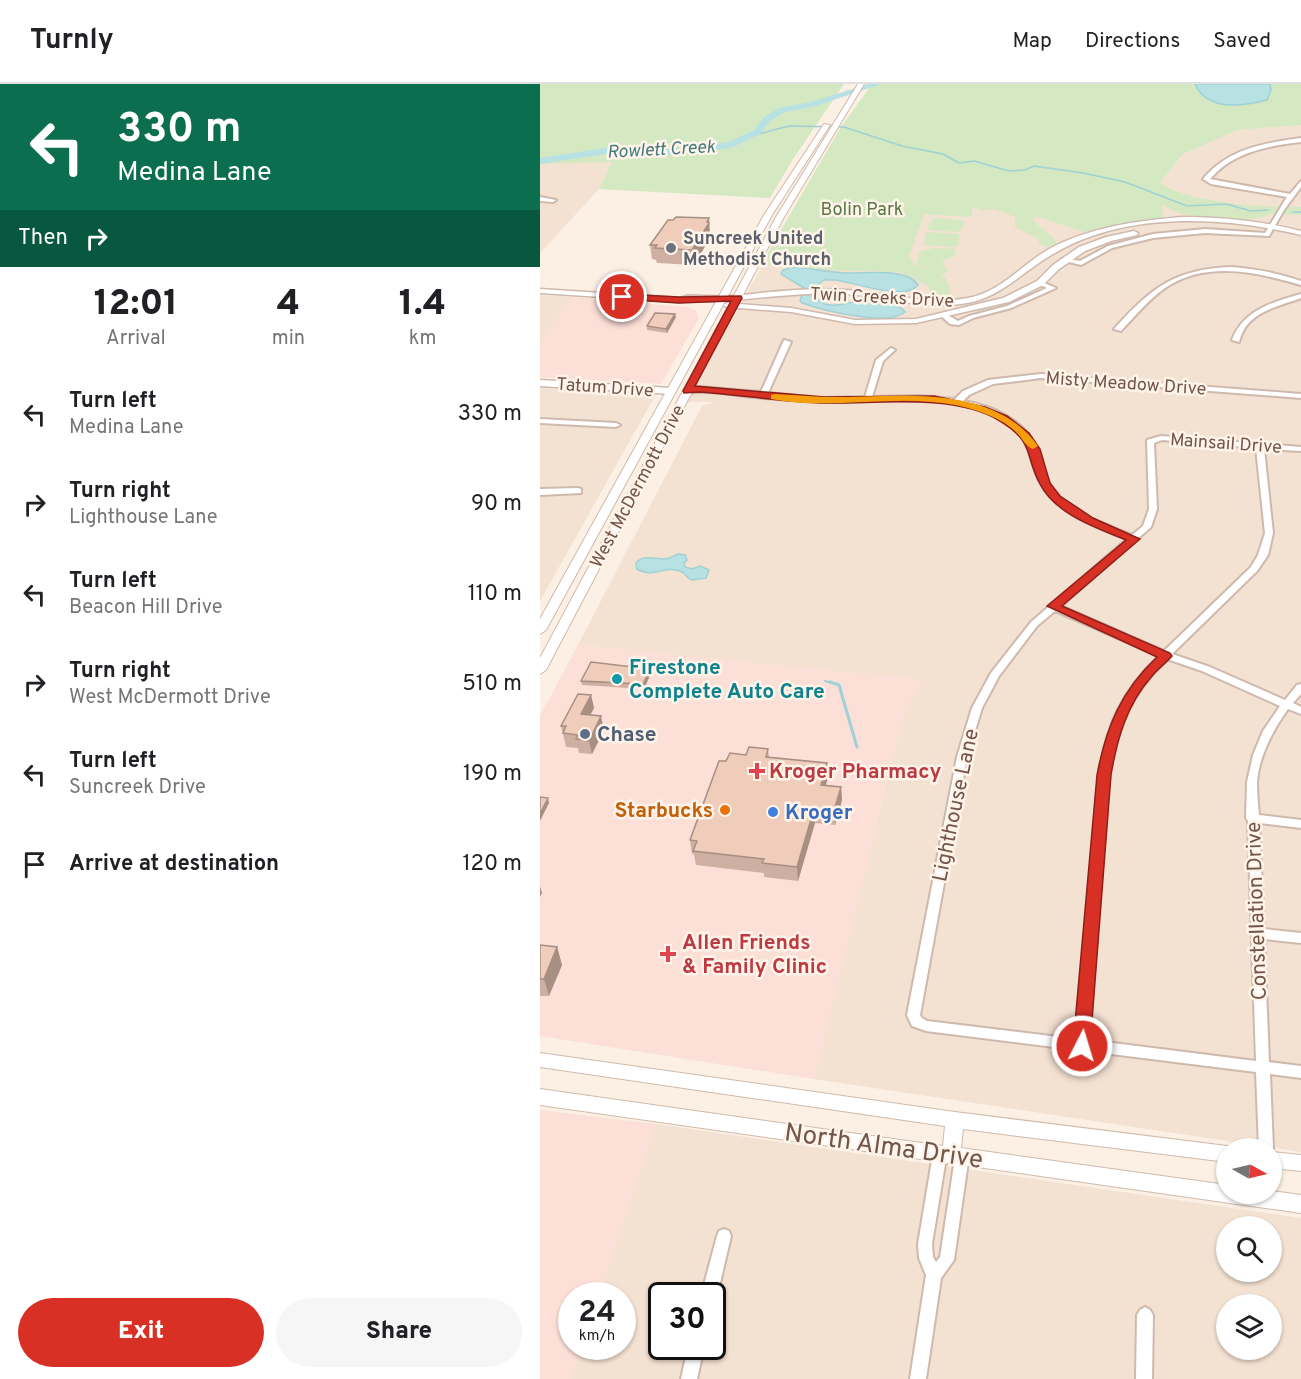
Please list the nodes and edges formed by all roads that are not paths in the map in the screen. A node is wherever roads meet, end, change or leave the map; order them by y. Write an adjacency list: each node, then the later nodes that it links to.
1 (852, 84): 16 (main road, West McDermott Drive)
2 (861, 84): 17 (main road, West McDermott Drive)
3 (1301, 140): 5 (street)
4 (1301, 183): 5 (street)
5 (1291, 196): 8 (street)
6 (540, 199): 7 (street)
7 (553, 200)
8 (1273, 228): 9 (street, Twin Creeks Drive); 10 (street, Twin Creeks Drive); 10 (street); 17 (street, Twin Creeks Drive)
9 (1301, 233)
10 (1064, 260): 11 (street, Twin Creeks Drive)
11 (1040, 283): 18 (street, Twin Creeks Drive); 18 (street)
12 (1301, 283): 19 (street)
13 (540, 291): 15 (street)
14 (1301, 296): 20 (street)
15 (679, 300): 16 (street)
16 (720, 302): 17 (street, Twin Creeks Drive); 24 (main road, West McDermott Drive)
17 (735, 302): 18 (street, Twin Creeks Drive); 25 (main road, West McDermott Drive)
18 (944, 315)
19 (1118, 329)
20 (1236, 340)
21 (787, 342): 26 (street)
22 (891, 350): 28 (street)
23 (540, 383): 24 (street, Tatum Drive)
24 (671, 391): 25 (main road); 39 (main road, West McDermott Drive)
25 (688, 391): 26 (street); 41 (main road, West McDermott Drive)
26 (763, 396): 28 (street)
27 (1301, 396): 29 (street, Misty Meadow Drive)
28 (868, 399): 29 (street)
29 (957, 402): 37 (street)
30 (540, 421): 31 (street)
31 (616, 425)
32 (1151, 440): 33 (street, Mainsail Drive); 37 (street, Lighthouse Lane)
33 (1260, 446): 34 (street, Mainsail Drive); 40 (street)
34 (1301, 449)
35 (578, 491): 36 (street)
36 (540, 492)
37 (1134, 539): 38 (street, Lighthouse Lane)
38 (1053, 606): 40 (street); 49 (street, Lighthouse Lane)
39 (540, 630)
40 (1166, 656): 43 (street); 49 (street)
41 (540, 670)
42 (1301, 687): 43 (street, Constellation Drive)
43 (1285, 704): 44 (street); 45 (street, Constellation Drive)
44 (1301, 711)
45 (1252, 818): 46 (street); 47 (street, Constellation Drive)
46 (1301, 824)
47 (1257, 933): 48 (street); 51 (street, Constellation Drive)
48 (1301, 938)
49 (1082, 1046): 51 (street)
50 (540, 1060): 54 (main road, North Alma Drive)
51 (1263, 1067): 52 (street); 55 (street, Constellation Drive)
52 (1301, 1072)
53 (540, 1097): 57 (main road, North Alma Drive)
54 (956, 1120): 56 (main road, North Alma Drive); 57 (main road)
55 (1266, 1138)
56 (1216, 1153)
57 (951, 1154): 60 (main road, North Alma Drive); 64 (street); 64 (street)
58 (1282, 1161): 59 (main road)
59 (1301, 1163)
60 (1216, 1192)
61 (1282, 1200): 62 (main road, North Alma Drive)
62 (1301, 1204)
63 (724, 1236): 65 (street)
64 (934, 1275): 69 (street)
65 (712, 1282)
66 (1145, 1315): 70 (street)
67 (693, 1360): 68 (street)
68 (688, 1379)
69 (918, 1379)
70 (1144, 1379)

